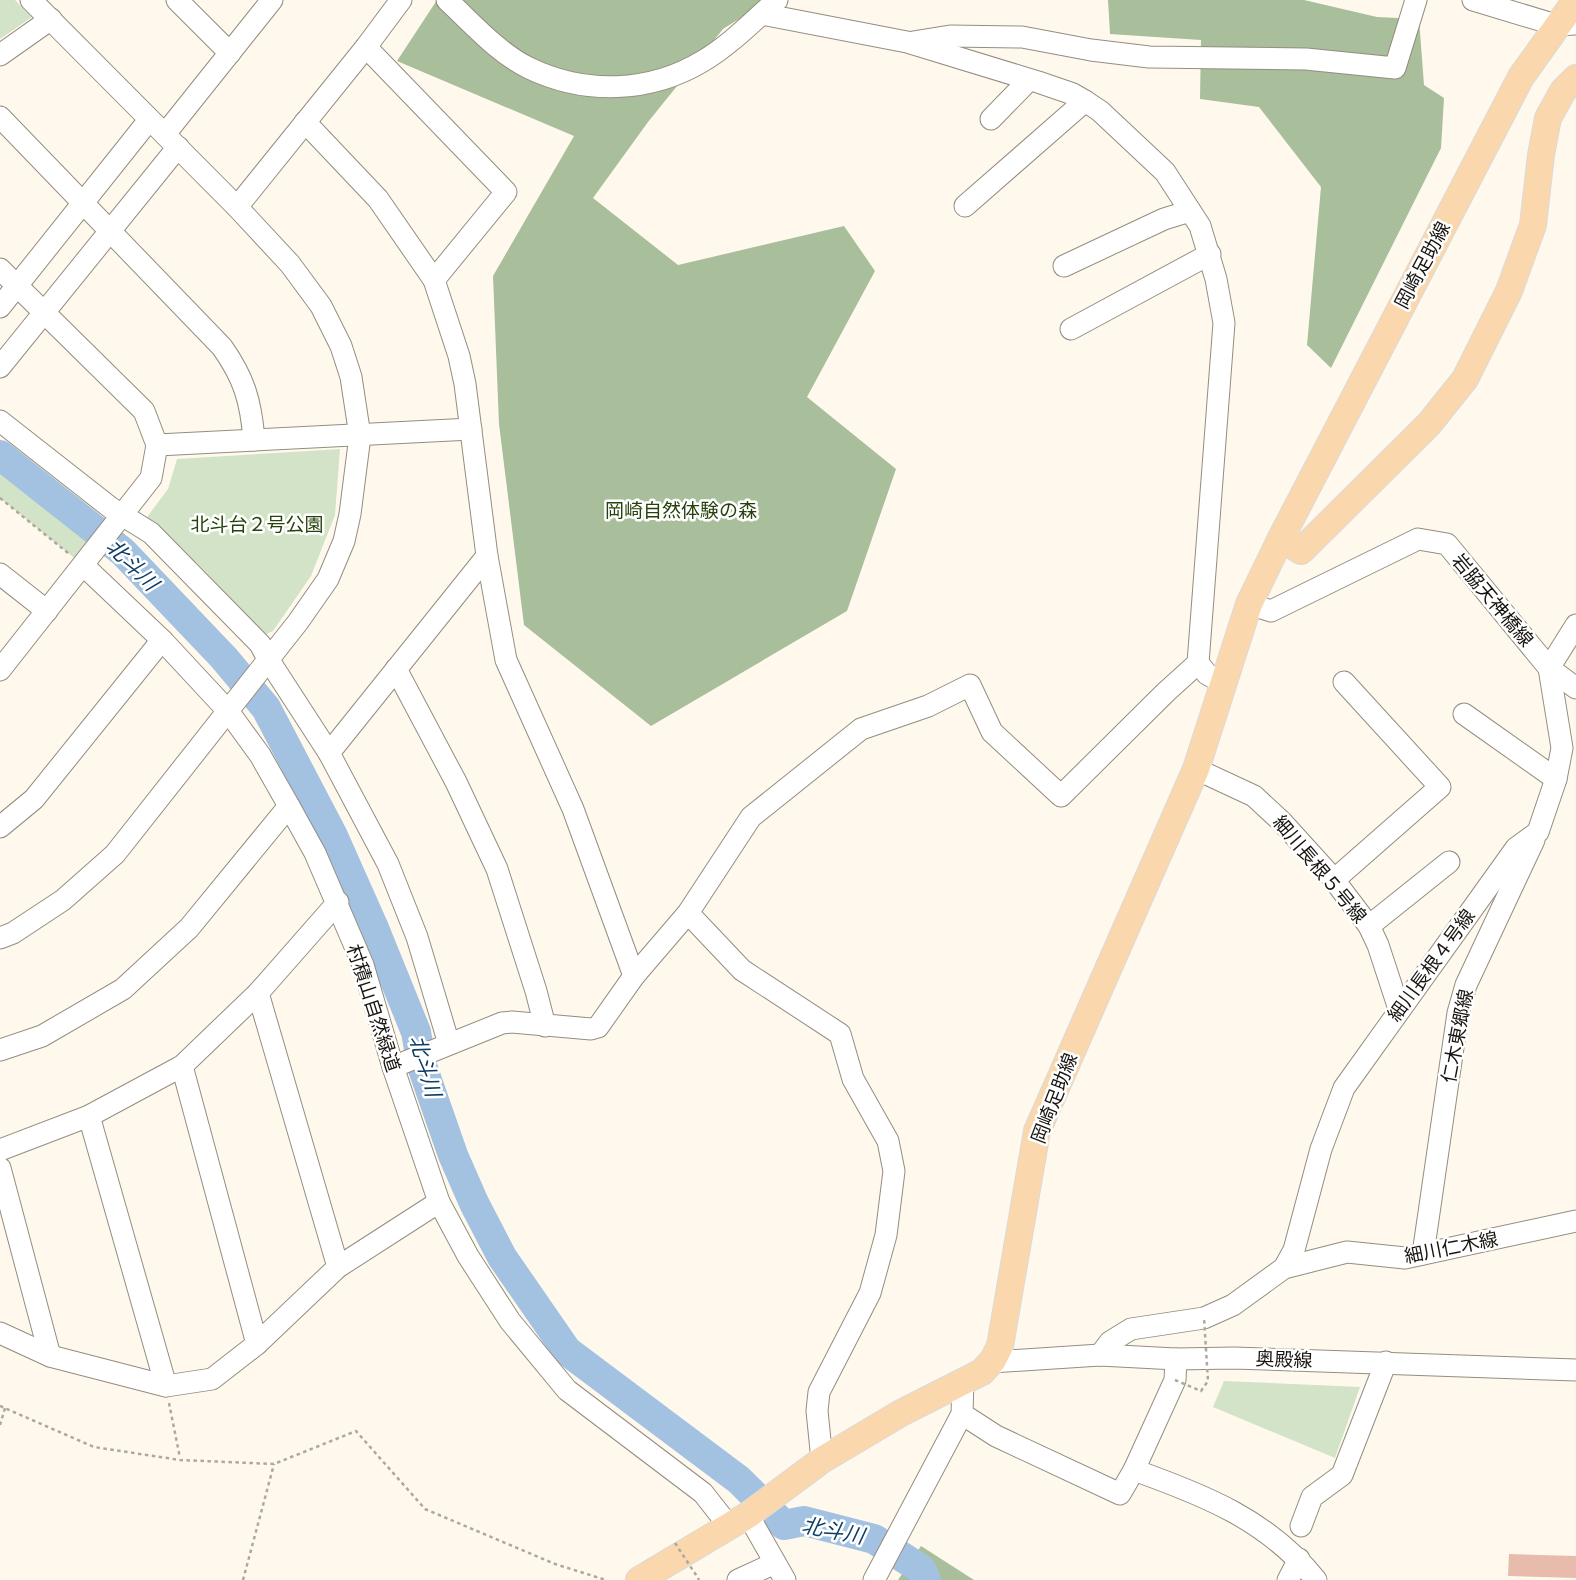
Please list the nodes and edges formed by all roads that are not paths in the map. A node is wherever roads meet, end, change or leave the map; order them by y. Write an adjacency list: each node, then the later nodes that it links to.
1 (31, 0): 10 (street)
2 (177, 0): 14 (street)
3 (272, 0): 14 (street)
4 (401, 0): 13 (street)
5 (447, 0): 9 (street)
6 (1416, 0): 12 (street)
7 (1473, 0): 11 (street)
8 (1576, 0): 11 (main road, 岡崎足助線)
9 (769, 7): 12 (street)
10 (51, 19): 15 (street); 22 (street)
11 (1566, 24): 43 (main road, 岡崎足助線)
12 (907, 43): 17 (street)
13 (366, 47): 21 (street); 31 (street)
14 (230, 52): 22 (street)
15 (0, 55)
16 (1576, 78): 43 (main road)
17 (1029, 80): 18 (street); 20 (street)
18 (1085, 101): 24 (street); 26 (street)
19 (0, 117): 23 (street)
20 (991, 119)
21 (304, 122): 25 (street); 31 (street)
22 (164, 134): 23 (street); 25 (street); 27 (street)
23 (84, 202): 27 (street); 32 (street)
24 (965, 206)
25 (237, 207): 39 (street)
26 (1190, 211): 28 (street); 29 (street)
27 (111, 231): 34 (street); 40 (street)
28 (1210, 254): 35 (street); 51 (street)
29 (1064, 266)
30 (0, 269): 32 (street)
31 (434, 280): 38 (street)
32 (16, 286): 33 (street); 34 (street)
33 (0, 307)
34 (44, 313): 36 (street); 41 (street)
35 (1071, 329)
36 (0, 367)
37 (0, 421): 42 (street)
38 (471, 429): 39 (street); 44 (street)
39 (360, 436): 40 (street); 52 (street)
40 (254, 440): 41 (street)
41 (158, 445): 42 (street)
42 (119, 519): 45 (street); 52 (street)
43 (1281, 538): 47 (main road, 岡崎足助線)
44 (487, 556): 53 (street); 73 (street)
45 (86, 561): 48 (street); 50 (street, 村積山自然緑道)
46 (0, 574): 48 (street)
47 (1249, 604): 54 (street, 岩脇天神橋線); 57 (main road, 岡崎足助線)
48 (47, 611): 55 (street)
49 (1576, 625): 54 (street)
50 (162, 639): 59 (street, 村積山自然緑道); 65 (street)
51 (1198, 663): 57 (street); 70 (street)
52 (265, 664): 59 (street); 61 (street)
53 (396, 668): 61 (street); 76 (street)
54 (1549, 668): 58 (street, 岩脇天神橋線); 63 (street)
55 (0, 670)
56 (1344, 682): 68 (street)
57 (1223, 683): 62 (main road, 岡崎足助線)
58 (1576, 688)
59 (232, 706): 64 (street, 村積山自然緑道); 72 (street)
60 (1464, 714): 63 (street)
61 (329, 753): 77 (street)
62 (1196, 769): 68 (street, 細川長根５号線); 93 (main road, 岡崎足助線)
63 (1556, 779): 66 (street)
64 (289, 806): 69 (street, 村積山自然緑道); 78 (street)
65 (0, 828)
66 (1538, 832): 75 (street, 細川長根４号線); 86 (street, 仁木東郷線)
67 (1449, 862): 71 (street)
68 (1334, 880): 71 (street, 細川長根５号線)
69 (338, 902): 74 (street); 80 (street, 村積山自然緑道)
70 (688, 914): 73 (street); 100 (street)
71 (1369, 926): 75 (street, 細川長根５号線)
72 (0, 938)
73 (634, 976): 76 (street)
74 (258, 993): 79 (street); 87 (street)
75 (1399, 1009): 88 (street, 細川長根４号線)
76 (545, 1026): 77 (street)
77 (443, 1047): 80 (street)
78 (0, 1050)
79 (182, 1066): 81 (street); 90 (street)
80 (398, 1066): 84 (street, 村積山自然緑道)
81 (89, 1116): 82 (street); 98 (street)
82 (0, 1150)
83 (0, 1168): 92 (street)
84 (439, 1202): 87 (street); 102 (street, 村積山自然緑道)
85 (1574, 1224): 86 (street, 細川仁木線)
86 (1423, 1254): 88 (street, 細川仁木線)
87 (338, 1267): 90 (street)
88 (1284, 1268): 91 (street, 細川仁木線)
89 (0, 1333): 92 (street)
90 (257, 1344): 98 (street)
91 (1100, 1354): 93 (street, 奥殿線); 95 (street, 奥殿線)
92 (50, 1356): 98 (street)
93 (992, 1362): 97 (main road)
94 (1386, 1362): 95 (street, 奥殿線); 96 (street, 奥殿線); 103 (street)
95 (1175, 1370): 101 (street)
96 (1576, 1370)
97 (963, 1380): 99 (street); 100 (main road)
98 (166, 1386)
99 (962, 1414): 101 (street); 108 (street)
100 (822, 1460): 102 (main road)
101 (1134, 1470): 104 (street)
102 (750, 1512): 105 (street, 村積山自然緑道); 106 (main road)
103 (1301, 1526)
104 (1299, 1559): 109 (street); 110 (street)
105 (780, 1572): 107 (street)
106 (639, 1580)
107 (738, 1580)
108 (874, 1580)
109 (1288, 1580)
110 (1315, 1580)

